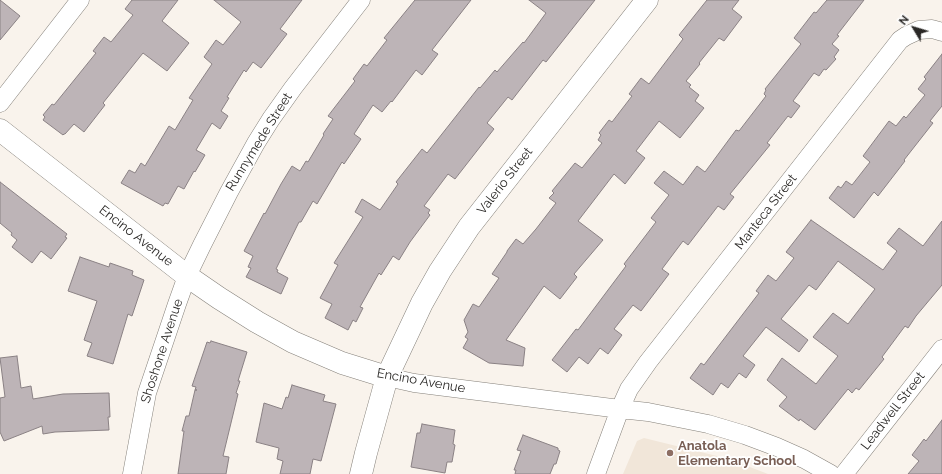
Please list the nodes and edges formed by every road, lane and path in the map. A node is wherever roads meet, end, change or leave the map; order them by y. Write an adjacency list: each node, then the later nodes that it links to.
1 (80, 0): 5 (street)
2 (361, 0): 7 (street, Runnymede Street)
3 (647, 0): 9 (street, Valerio Street)
4 (934, 31): 10 (street, Manteca Street)
5 (0, 103)
6 (0, 130): 7 (street, Encino Avenue)
7 (188, 276): 9 (street, Encino Avenue); 11 (street, Shoshone Avenue)
8 (942, 349): 15 (street, Leadwell Street)
9 (387, 377): 10 (street, Encino Avenue); 12 (street, Valerio Street)
10 (620, 409): 13 (street, Manteca Street); 14 (street, Encino Avenue)
11 (132, 474)
12 (361, 474)
13 (596, 474)
14 (831, 474)
15 (844, 474)

